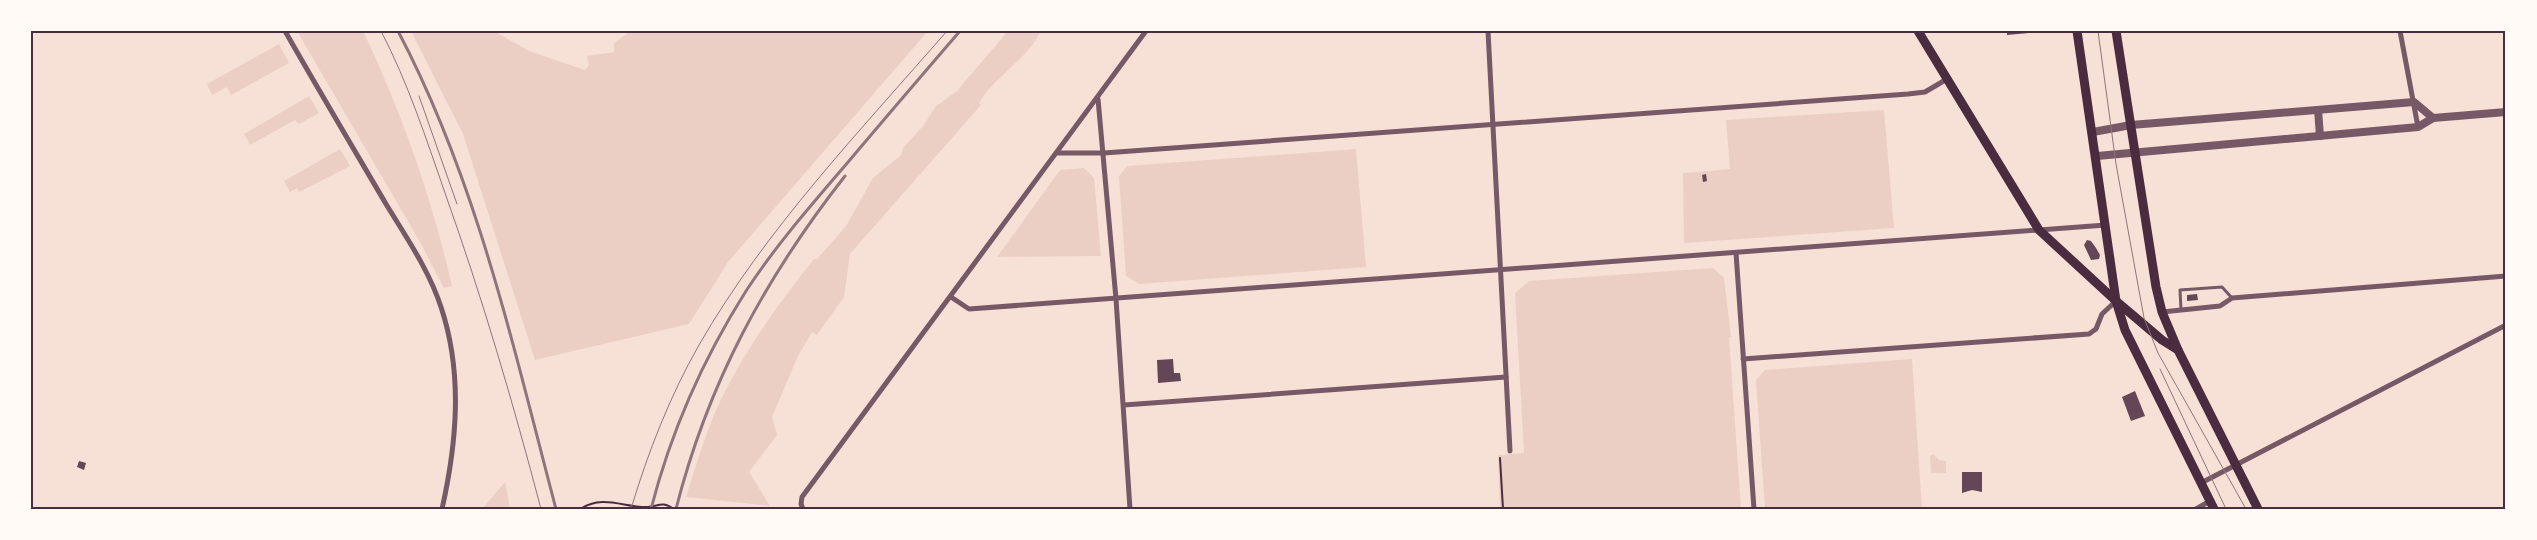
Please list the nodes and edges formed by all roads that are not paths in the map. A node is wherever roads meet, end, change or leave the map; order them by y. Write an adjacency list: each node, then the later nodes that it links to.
1 (284, 31): 44 (street)
2 (1146, 31): 9 (street)
3 (1488, 31): 15 (street)
4 (1918, 31): 8 (main road)
5 (2077, 31): 17 (main road)
6 (2116, 31): 14 (main road)
7 (2400, 31): 10 (street)
8 (1947, 79): 15 (street); 24 (main road)
9 (1098, 99): 20 (street); 21 (street)
10 (2414, 102): 11 (street); 13 (street); 16 (street)
11 (2318, 110): 14 (street); 18 (street)
12 (2506, 112): 13 (street)
13 (2433, 118): 16 (street)
14 (2131, 125): 17 (street); 19 (main road)
15 (1493, 126): 21 (street); 26 (street)
16 (2418, 127): 18 (street)
17 (2093, 132): 22 (main road)
18 (2320, 136): 19 (street)
19 (2136, 152): 22 (street); 33 (main road)
20 (1058, 153): 21 (street); 28 (street)
21 (1104, 154): 30 (street)
22 (2097, 156): 23 (main road)
23 (2106, 226): 24 (street); 31 (main road)
24 (2039, 230): 25 (street); 31 (main road)
25 (1736, 253): 26 (street); 36 (street)
26 (1501, 270): 30 (street); 37 (street)
27 (2506, 276): 29 (street)
28 (951, 297): 30 (street); 43 (street)
29 (2232, 298): 32 (street); 32 (lane)
30 (1116, 299): 38 (street)
31 (2116, 302): 35 (main road); 36 (street); 41 (main road)
32 (2181, 310): 33 (street)
33 (2162, 312): 35 (main road)
34 (2506, 325): 40 (street)
35 (2178, 350): 40 (main road)
36 (1743, 359): 46 (street)
37 (1506, 377): 38 (street); 39 (street)
38 (1124, 405): 45 (street)
39 (1510, 451)
40 (2236, 466): 41 (street); 48 (main road)
41 (2201, 483): 42 (main road)
42 (2212, 505): 47 (street)
43 (802, 507)
44 (442, 509)
45 (1130, 509)
46 (1754, 509)
47 (2196, 509)
48 (2258, 509)

